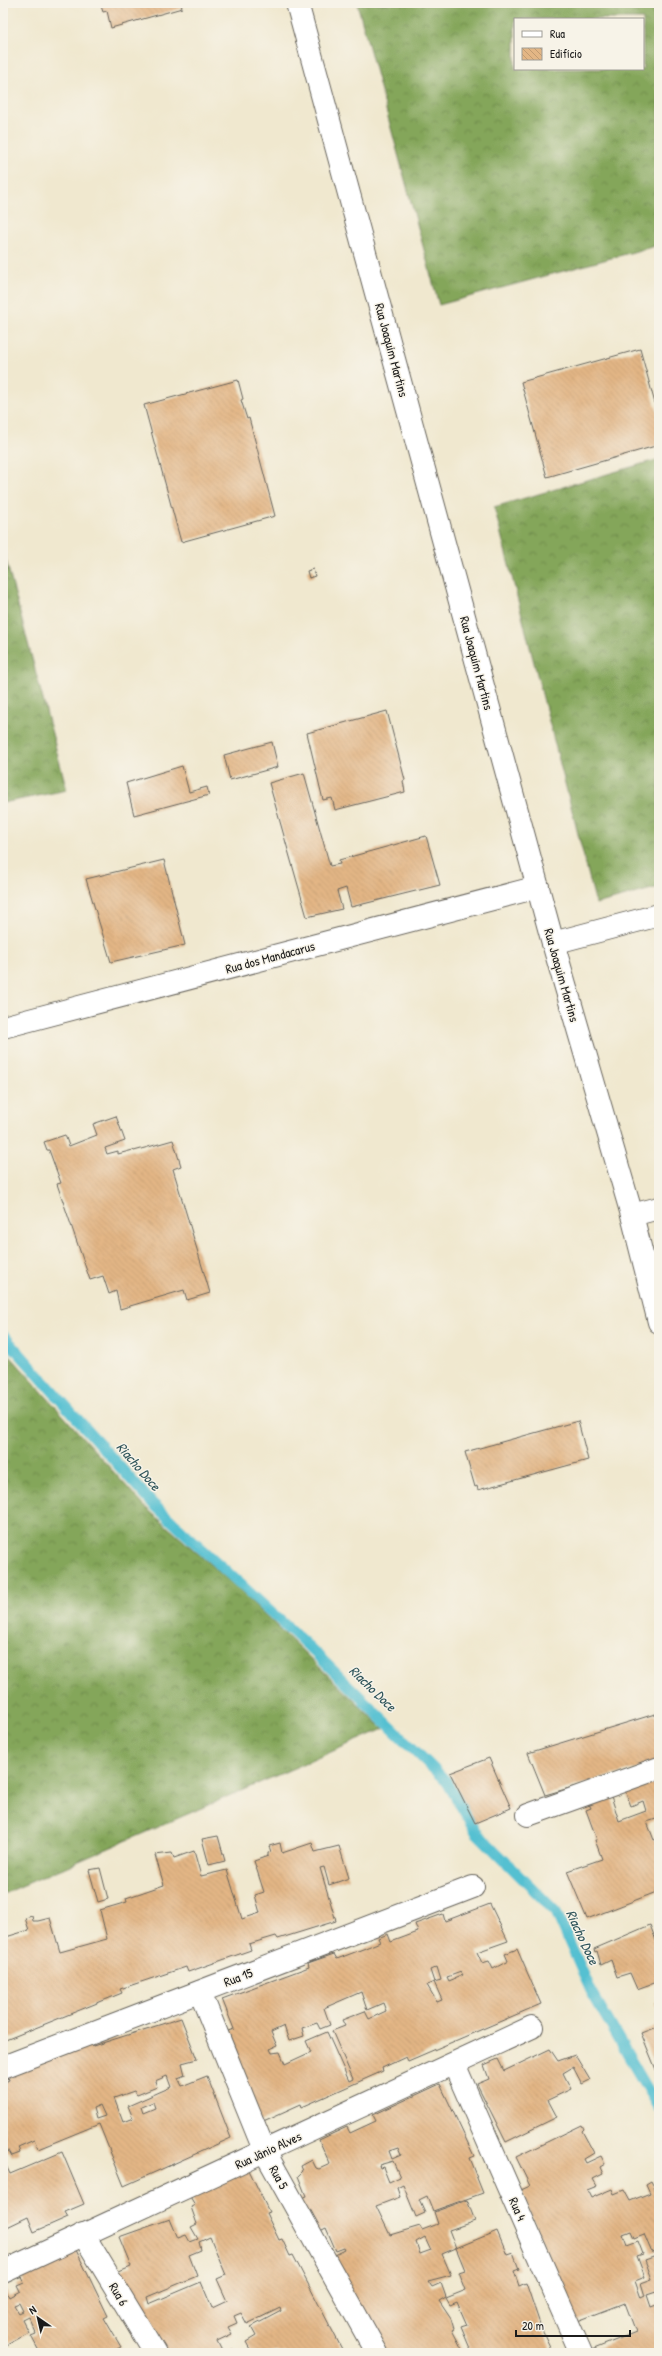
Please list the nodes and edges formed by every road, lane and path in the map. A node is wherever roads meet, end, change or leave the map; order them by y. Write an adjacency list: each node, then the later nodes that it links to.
1 (297, 3): 2 (street, Rua Joaquim Martins)
2 (538, 887): 4 (street, Rua Joaquim Martins); 5 (street, Rua dos Mandacarus)
3 (659, 915): 4 (street)
4 (553, 943): 7 (street, Rua Joaquim Martins)
5 (3, 1027)
6 (659, 1208): 7 (street)
7 (632, 1215): 8 (street, Rua Joaquim Martins)
8 (659, 1322)
9 (659, 1768): 10 (street)
10 (528, 1815)
11 (473, 1887): 12 (street, Rua 15)
12 (200, 1992): 15 (street, Rua 15); 16 (street, Rua 5)
13 (532, 2027): 14 (street, Rua Jânio Alves)
14 (454, 2064): 16 (street, Rua Jânio Alves); 21 (street, Rua 4)
15 (3, 2067)
16 (265, 2152): 17 (street, Rua Jânio Alves); 20 (street, Rua 5)
17 (83, 2234): 18 (street, Rua Jânio Alves); 19 (street, Rua 6)
18 (3, 2272)
19 (155, 2353)
20 (377, 2353)
21 (581, 2353)

